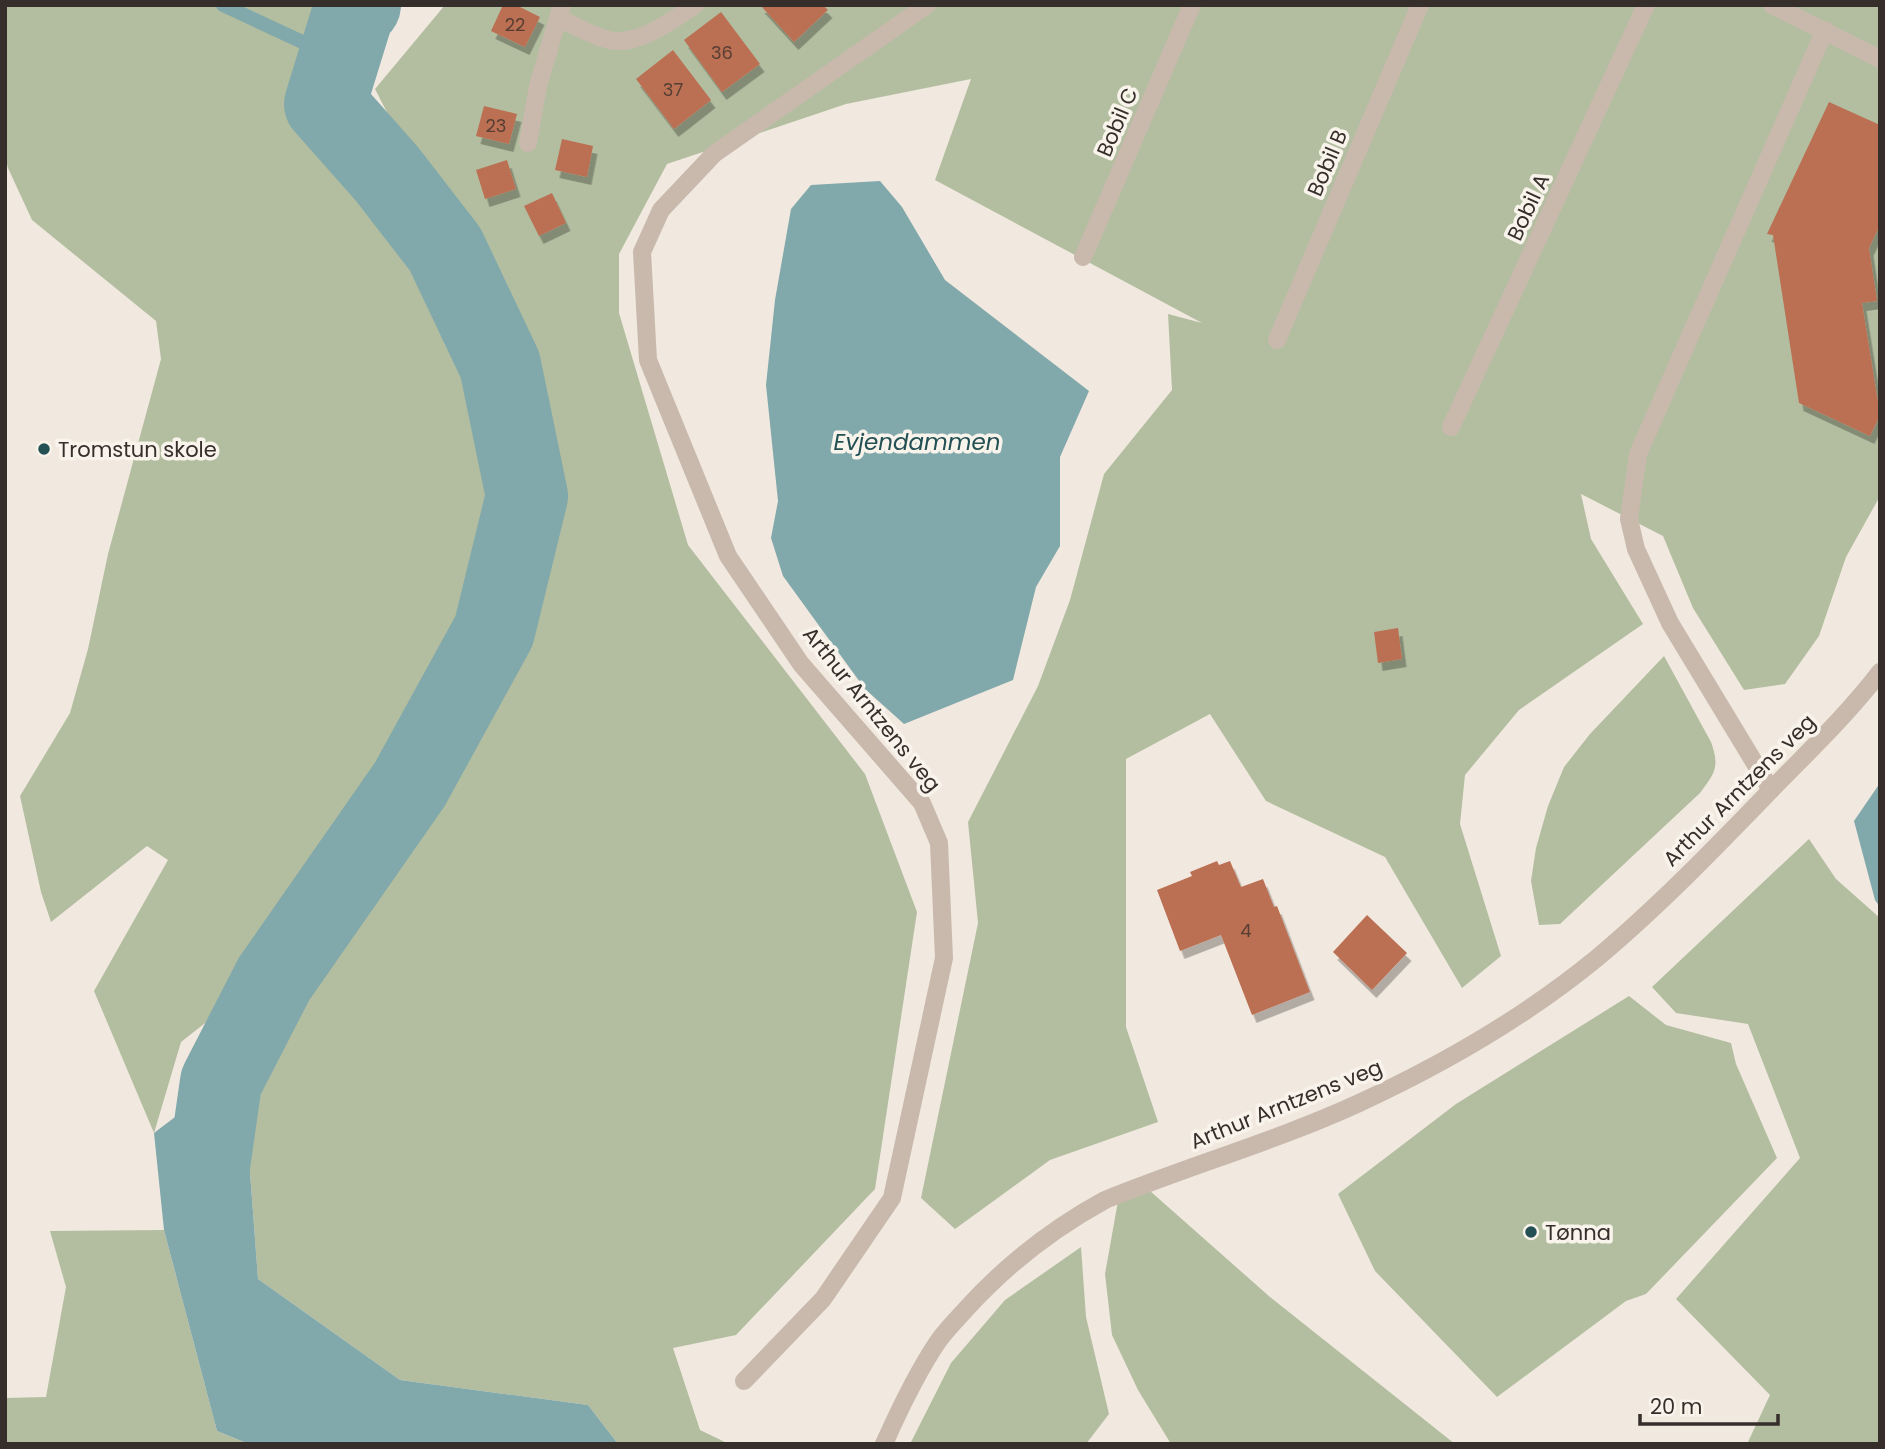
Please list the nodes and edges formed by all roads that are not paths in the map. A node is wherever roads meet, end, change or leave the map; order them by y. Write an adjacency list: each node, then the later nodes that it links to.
1 (695, 5): 7 (street)
2 (928, 5): 16 (street, Arthur Arntzens veg)
3 (1192, 5): 11 (street, Bobil C)
4 (1420, 5): 12 (street, Bobil B)
5 (1646, 5): 13 (street, Bobil A)
6 (1772, 5): 8 (street)
7 (560, 12): 10 (street)
8 (1825, 30): 9 (street); 15 (street)
9 (1880, 59)
10 (528, 143)
11 (1083, 257)
12 (1276, 340)
13 (1451, 427)
14 (1880, 672): 15 (street, Arthur Arntzens veg)
15 (1772, 790): 17 (street, Arthur Arntzens veg)
16 (744, 1381)
17 (884, 1444)

